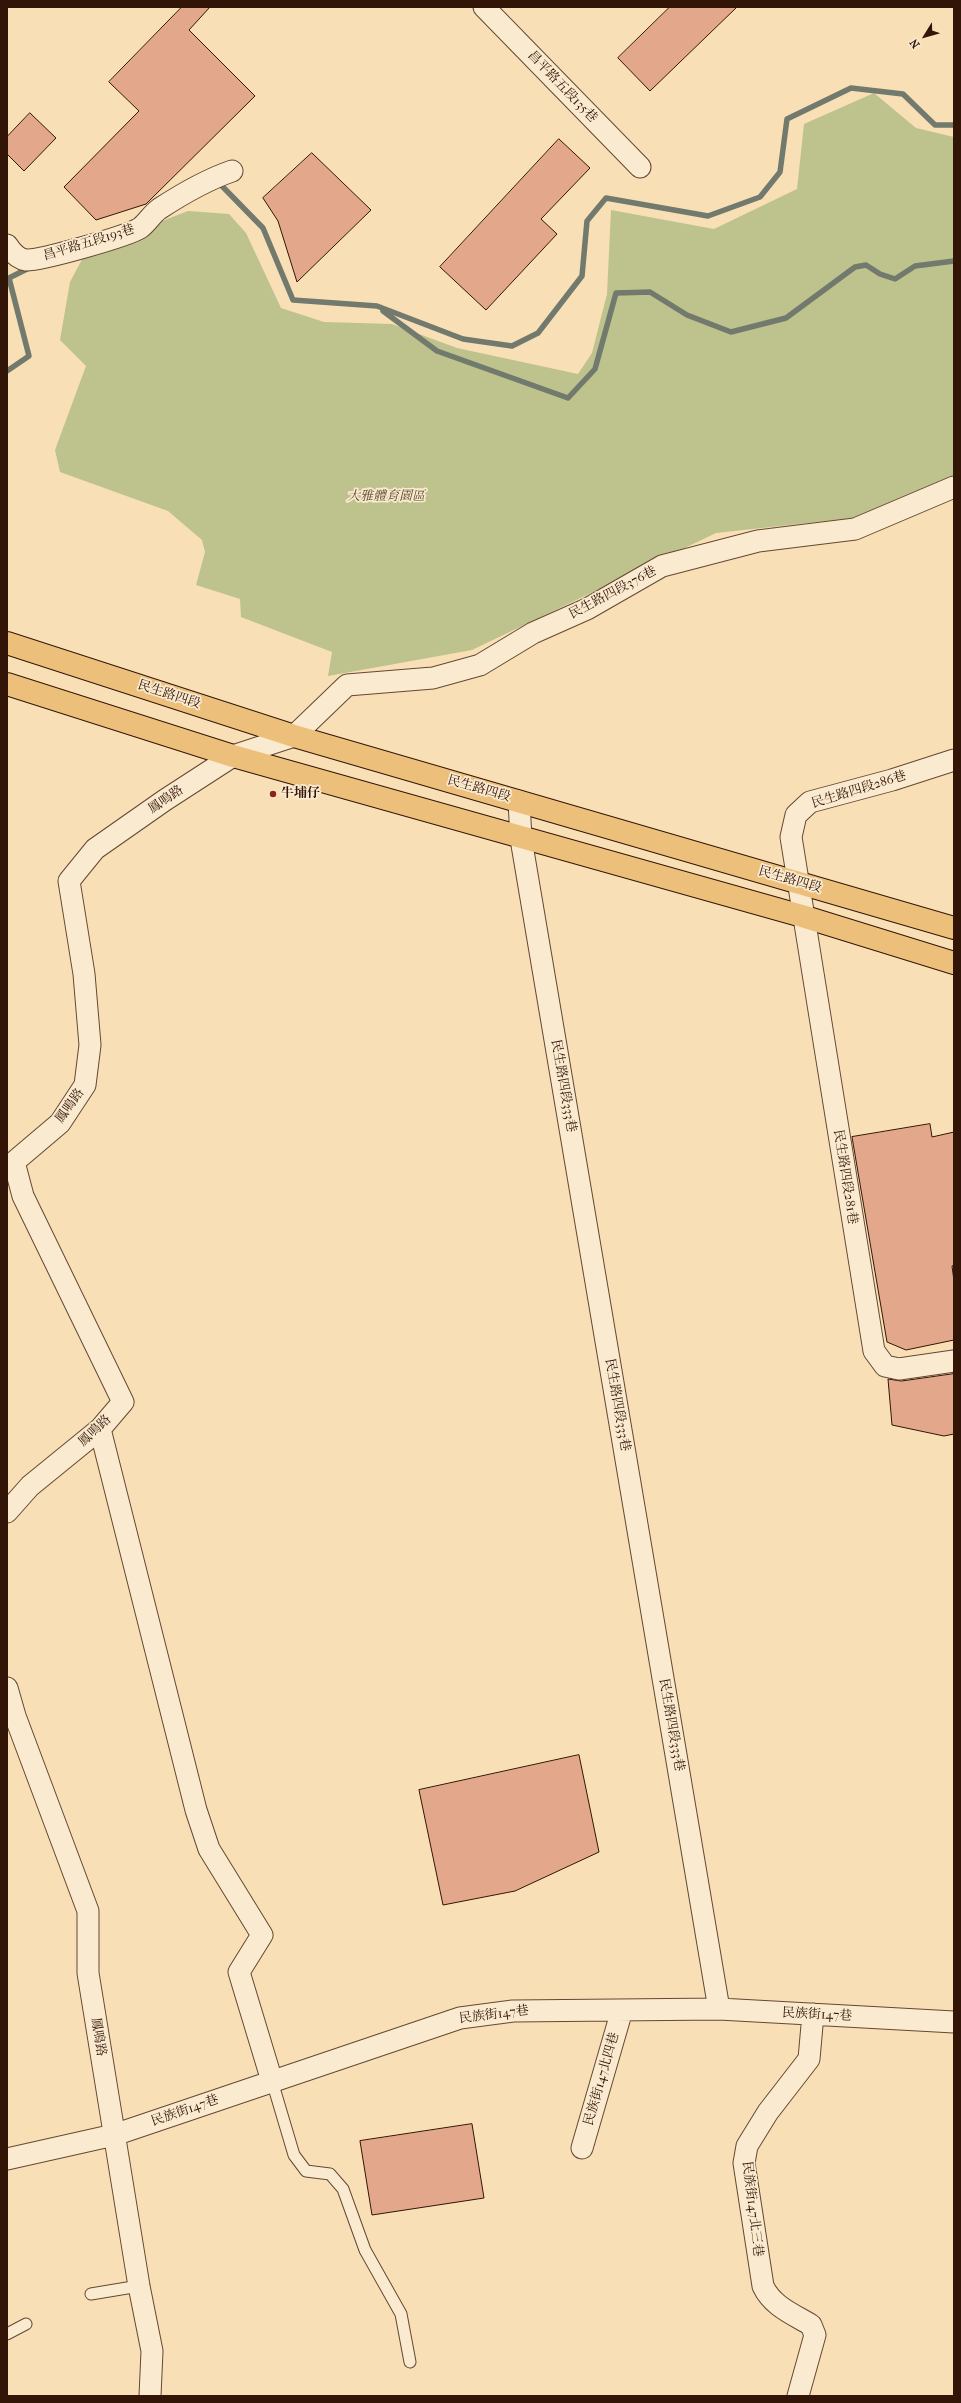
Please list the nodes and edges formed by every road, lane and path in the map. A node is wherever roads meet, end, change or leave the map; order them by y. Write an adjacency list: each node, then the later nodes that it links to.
1 (484, 7): 2 (street, 昌平路五段135巷)
2 (640, 167)
3 (232, 172): 4 (street, 昌平路五段193巷)
4 (7, 245)
5 (954, 487): 8 (street, 民生路四段376巷)
6 (7, 643): 8 (main road, 民生路四段)
7 (7, 684): 9 (main road)
8 (294, 736): 9 (street, 鳳鳴路); 11 (main road, 民生路四段)
9 (233, 756): 12 (main road); 18 (street, 鳳鳴路)
10 (954, 760): 13 (street, 民生路四段286巷)
11 (519, 801): 12 (street, 民生路四段333巷); 13 (main road, 民生路四段)
12 (521, 839): 14 (main road); 21 (street, 民生路四段333巷)
13 (799, 882): 14 (street, 民生路四段286巷); 15 (main road, 民生路四段)
14 (802, 916): 16 (main road); 17 (street, 民生路四段281巷)
15 (954, 928)
16 (954, 963)
17 (954, 1361)
18 (100, 1429): 19 (street, 鳳鳴路); 25 (street)
19 (7, 1512)
20 (7, 1688): 26 (street, 鳳鳴路)
21 (720, 2009): 22 (street, 民族街147巷); 23 (street, 民族街147巷)
22 (622, 2010): 25 (street, 民族街147巷); 27 (street, 民族街147北四巷)
23 (813, 2014): 24 (street, 民族街147巷); 35 (street, 民族街147北三巷)
24 (954, 2022)
25 (272, 2081): 26 (street, 民族街147巷); 33 (lane)
26 (114, 2135): 28 (street, 民族街147巷); 29 (street, 鳳鳴路)
27 (582, 2148)
28 (7, 2159)
29 (139, 2286): 30 (lane); 34 (street, 鳳鳴路)
30 (90, 2294)
31 (26, 2324): 32 (lane)
32 (7, 2334)
33 (410, 2362)
34 (150, 2396)
35 (798, 2396)

